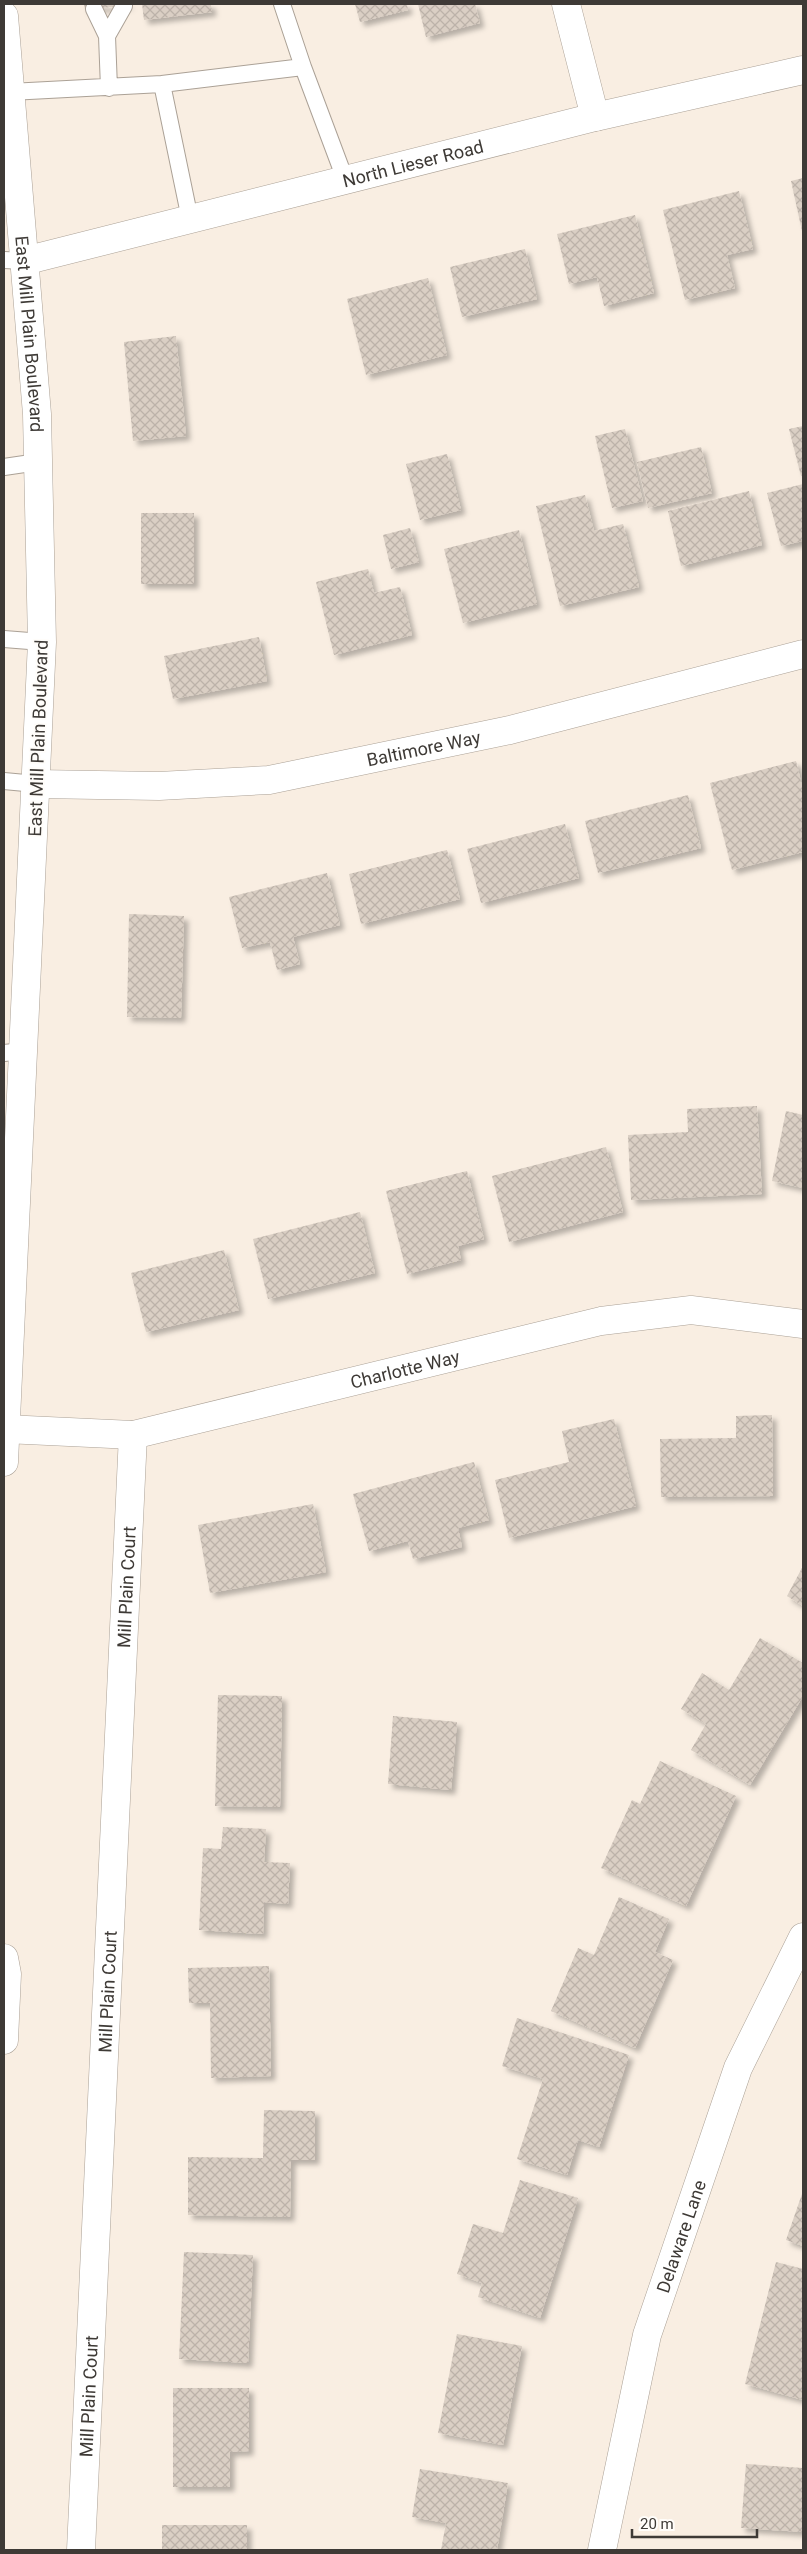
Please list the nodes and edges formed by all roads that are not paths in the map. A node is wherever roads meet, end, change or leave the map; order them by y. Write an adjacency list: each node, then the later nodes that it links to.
1 (282, 4): 7 (lane)
2 (566, 4): 12 (street)
3 (124, 6): 6 (lane)
4 (94, 9): 6 (lane)
5 (4, 16): 11 (street, East Mill Plain Boulevard)
6 (107, 36): 10 (lane)
7 (303, 67): 9 (lane); 13 (lane)
8 (803, 70): 12 (street, North Lieser Road)
9 (162, 84): 10 (lane); 14 (lane)
10 (109, 88): 11 (lane)
11 (10, 92): 15 (street, East Mill Plain Boulevard)
12 (595, 117): 13 (street, North Lieser Road)
13 (345, 180): 14 (street, North Lieser Road)
14 (190, 219): 15 (street, North Lieser Road)
15 (14, 260): 16 (street, East Mill Plain Boulevard)
16 (38, 462): 17 (lane); 19 (street, East Mill Plain Boulevard)
17 (4, 467)
18 (4, 639): 19 (lane)
19 (42, 642): 22 (street, East Mill Plain Boulevard)
20 (803, 654): 22 (street, Baltimore Way)
21 (4, 781): 22 (lane)
22 (36, 784): 23 (street, East Mill Plain Boulevard)
23 (14, 1052): 24 (street, East Mill Plain Boulevard)
24 (10, 1208): 26 (street, East Mill Plain Boulevard)
25 (803, 1324): 27 (street, Charlotte Way)
26 (5, 1429): 27 (street, Charlotte Way); 28 (street, East Mill Plain Boulevard)
27 (133, 1435): 32 (street, Mill Plain Court)
28 (4, 1462)
29 (803, 1938): 33 (street, Delaware Lane)
30 (4, 1958): 31 (street)
31 (4, 2040)
32 (81, 2550)
33 (602, 2550)

